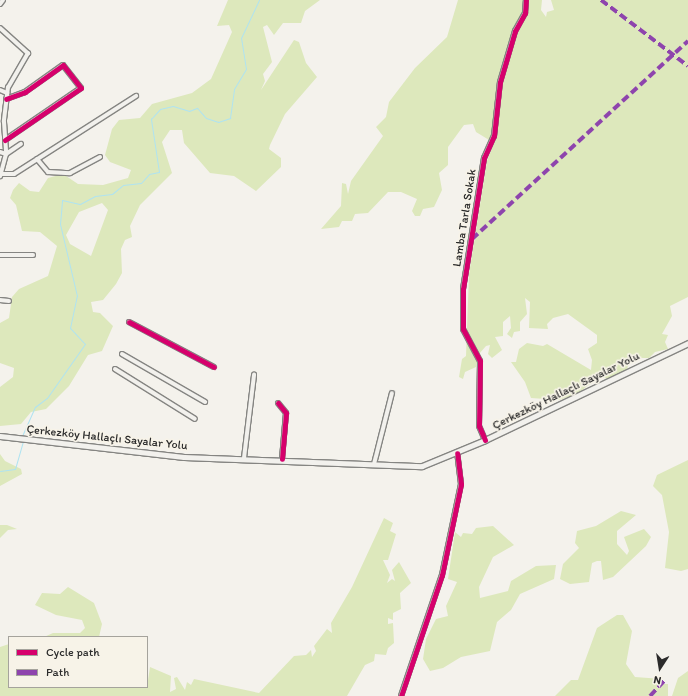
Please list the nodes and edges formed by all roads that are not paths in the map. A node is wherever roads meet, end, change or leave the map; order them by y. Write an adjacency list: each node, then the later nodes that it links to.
1 (3, 0): 3 (street)
2 (526, 0): 31 (street, Lamba Tarla Sokak)
3 (0, 4)
4 (0, 28): 6 (street)
5 (0, 90): 6 (street)
6 (7, 93): 8 (street)
7 (136, 96): 14 (street)
8 (6, 99): 9 (street); 9 (street)
9 (5, 140): 12 (street)
10 (21, 144): 12 (street)
11 (0, 152): 12 (street)
12 (6, 154): 15 (street)
13 (100, 158): 14 (street)
14 (37, 159): 15 (street)
15 (1, 175)
16 (0, 255): 17 (street)
17 (33, 255)
18 (0, 300): 19 (street)
19 (9, 301)
20 (129, 322): 23 (street)
21 (688, 343): 31 (main road, Çerkezköy Hallaçlı Sayalar Yolu)
22 (122, 354): 27 (street)
23 (214, 367)
24 (115, 369): 29 (street)
25 (254, 375): 33 (street)
26 (392, 393): 35 (street)
27 (205, 402)
28 (278, 403): 34 (street)
29 (195, 419)
30 (0, 436): 33 (main road, Çerkezköy Hallaçlı Sayalar Yolu)
31 (486, 440): 32 (main road, Çerkezköy Hallaçlı Sayalar Yolu)
32 (457, 453): 35 (main road, Çerkezköy Hallaçlı Sayalar Yolu); 36 (street)
33 (244, 458): 34 (main road, Çerkezköy Hallaçlı Sayalar Yolu)
34 (282, 459): 35 (main road, Çerkezköy Hallaçlı Sayalar Yolu)
35 (374, 464)
36 (401, 696)

